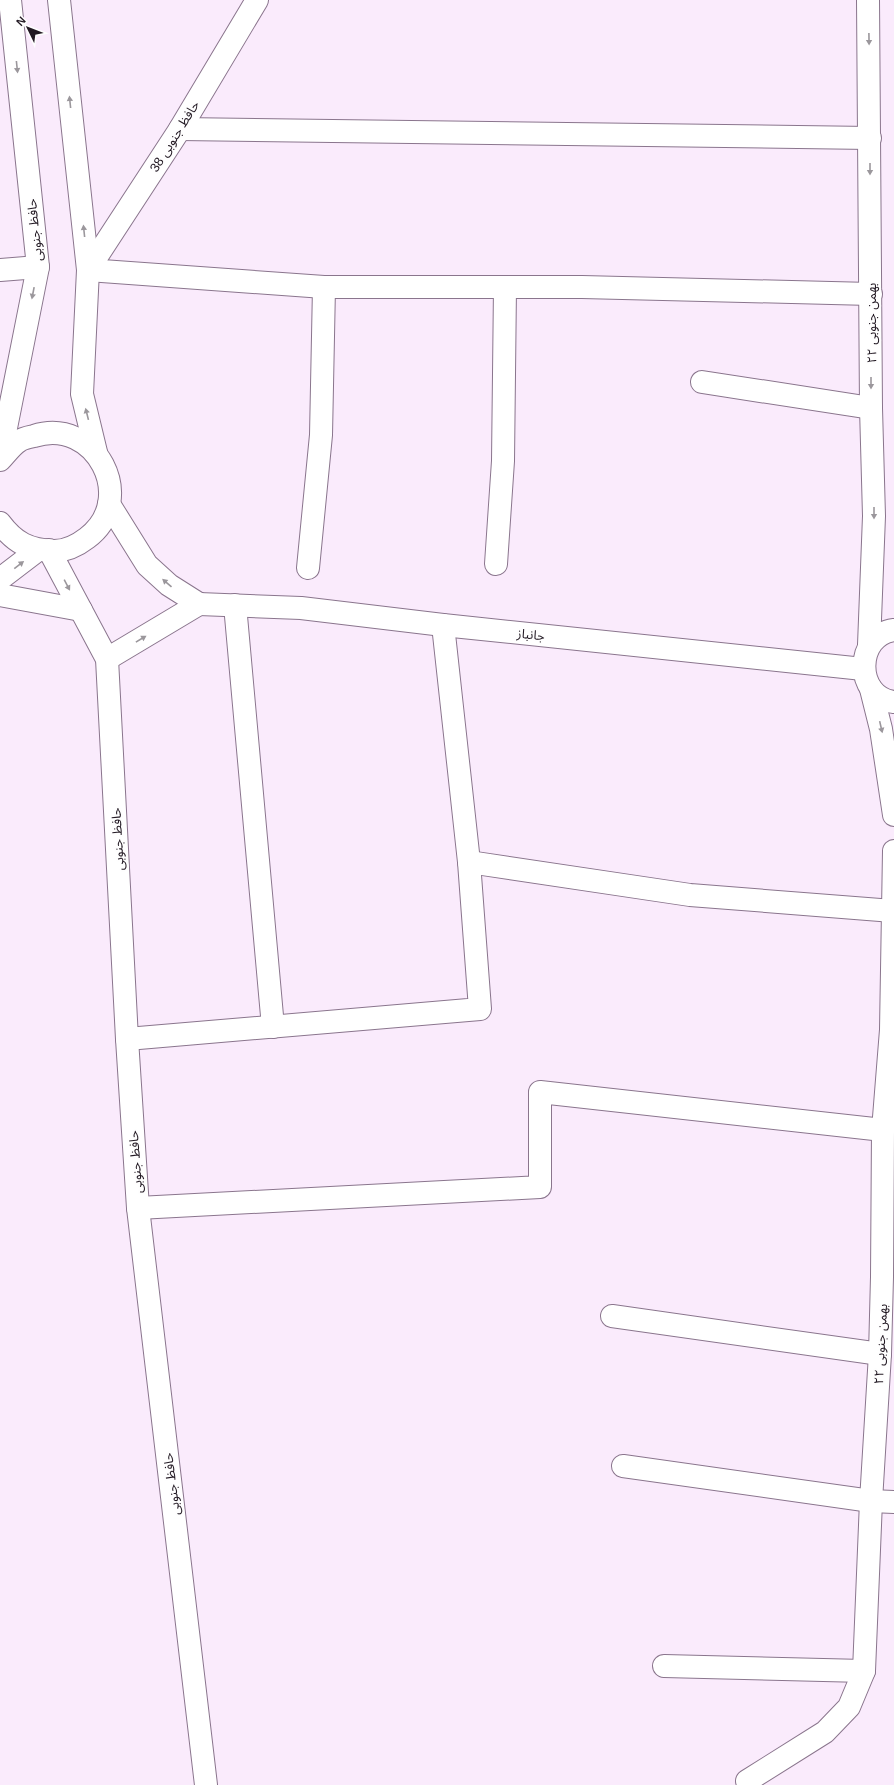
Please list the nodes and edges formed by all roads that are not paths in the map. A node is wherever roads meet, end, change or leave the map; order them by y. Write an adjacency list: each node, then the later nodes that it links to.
1 (59, 0): 9 (street, one-way to 1)
2 (257, 0): 5 (street, حافظ جنوبی 38)
3 (868, 0): 6 (street, ۲۲ بهمن جنوبی, one-way to 6)
4 (7, 3): 7 (street, حافظ جنوبی, one-way to 7)
5 (180, 129): 6 (street); 9 (street, حافظ جنوبی 38)
6 (870, 138): 12 (street, ۲۲ بهمن جنوبی, one-way to 12)
7 (38, 267): 8 (street); 16 (street, حافظ جنوبی, one-way to 16)
8 (0, 270)
9 (88, 270): 10 (street); 15 (street, one-way to 9)
10 (324, 287): 11 (street); 21 (street)
11 (505, 287): 12 (street); 20 (street)
12 (871, 294): 14 (street, ۲۲ بهمن جنوبی, one-way to 14)
13 (702, 382): 14 (street)
14 (871, 408): 29 (street, ۲۲ بهمن جنوبی, one-way to 29)
15 (96, 452): 16 (street); 17 (street)
16 (0, 459)
17 (108, 504): 19 (street); 24 (street, one-way to 17)
18 (0, 523): 19 (street)
19 (43, 550): 22 (street, one-way to 19); 26 (street, حافظ جنوبی, one-way to 26)
20 (496, 564)
21 (308, 568)
22 (0, 579)
23 (0, 595): 26 (street)
24 (199, 604): 25 (street, جانباز); 30 (street, one-way to 24)
25 (235, 605): 27 (street, جانباز); 38 (street)
26 (81, 610): 30 (street, حافظ جنوبی)
27 (443, 625): 31 (street, جانباز); 36 (street)
28 (894, 630): 29 (street)
29 (869, 645): 31 (street, ۲۲ بهمن جنوبی)
30 (107, 659): 40 (street, حافظ جنوبی)
31 (863, 669): 32 (street)
32 (871, 689): 33 (street); 34 (street, one-way to 34)
33 (894, 702)
34 (894, 815)
35 (894, 851): 37 (street, ۲۲ بهمن جنوبی)
36 (469, 862): 37 (street); 38 (street)
37 (893, 911): 39 (street, ۲۲ بهمن جنوبی)
38 (273, 1027): 40 (street)
39 (892, 1030): 41 (street, ۲۲ بهمن جنوبی)
40 (127, 1039): 42 (street, حافظ جنوبی)
41 (883, 1130): 42 (street); 43 (street, ۲۲ بهمن جنوبی)
42 (138, 1208): 52 (street, حافظ جنوبی)
43 (888, 1277): 45 (street, ۲۲ بهمن جنوبی)
44 (612, 1316): 45 (street)
45 (880, 1354): 47 (street, ۲۲ بهمن جنوبی)
46 (623, 1466): 47 (street)
47 (871, 1501): 48 (street); 50 (street, ۲۲ بهمن جنوبی)
48 (894, 1502)
49 (664, 1666): 50 (street)
50 (864, 1671): 51 (street, ۲۲ بهمن جنوبی)
51 (747, 1781)
52 (206, 1785)

